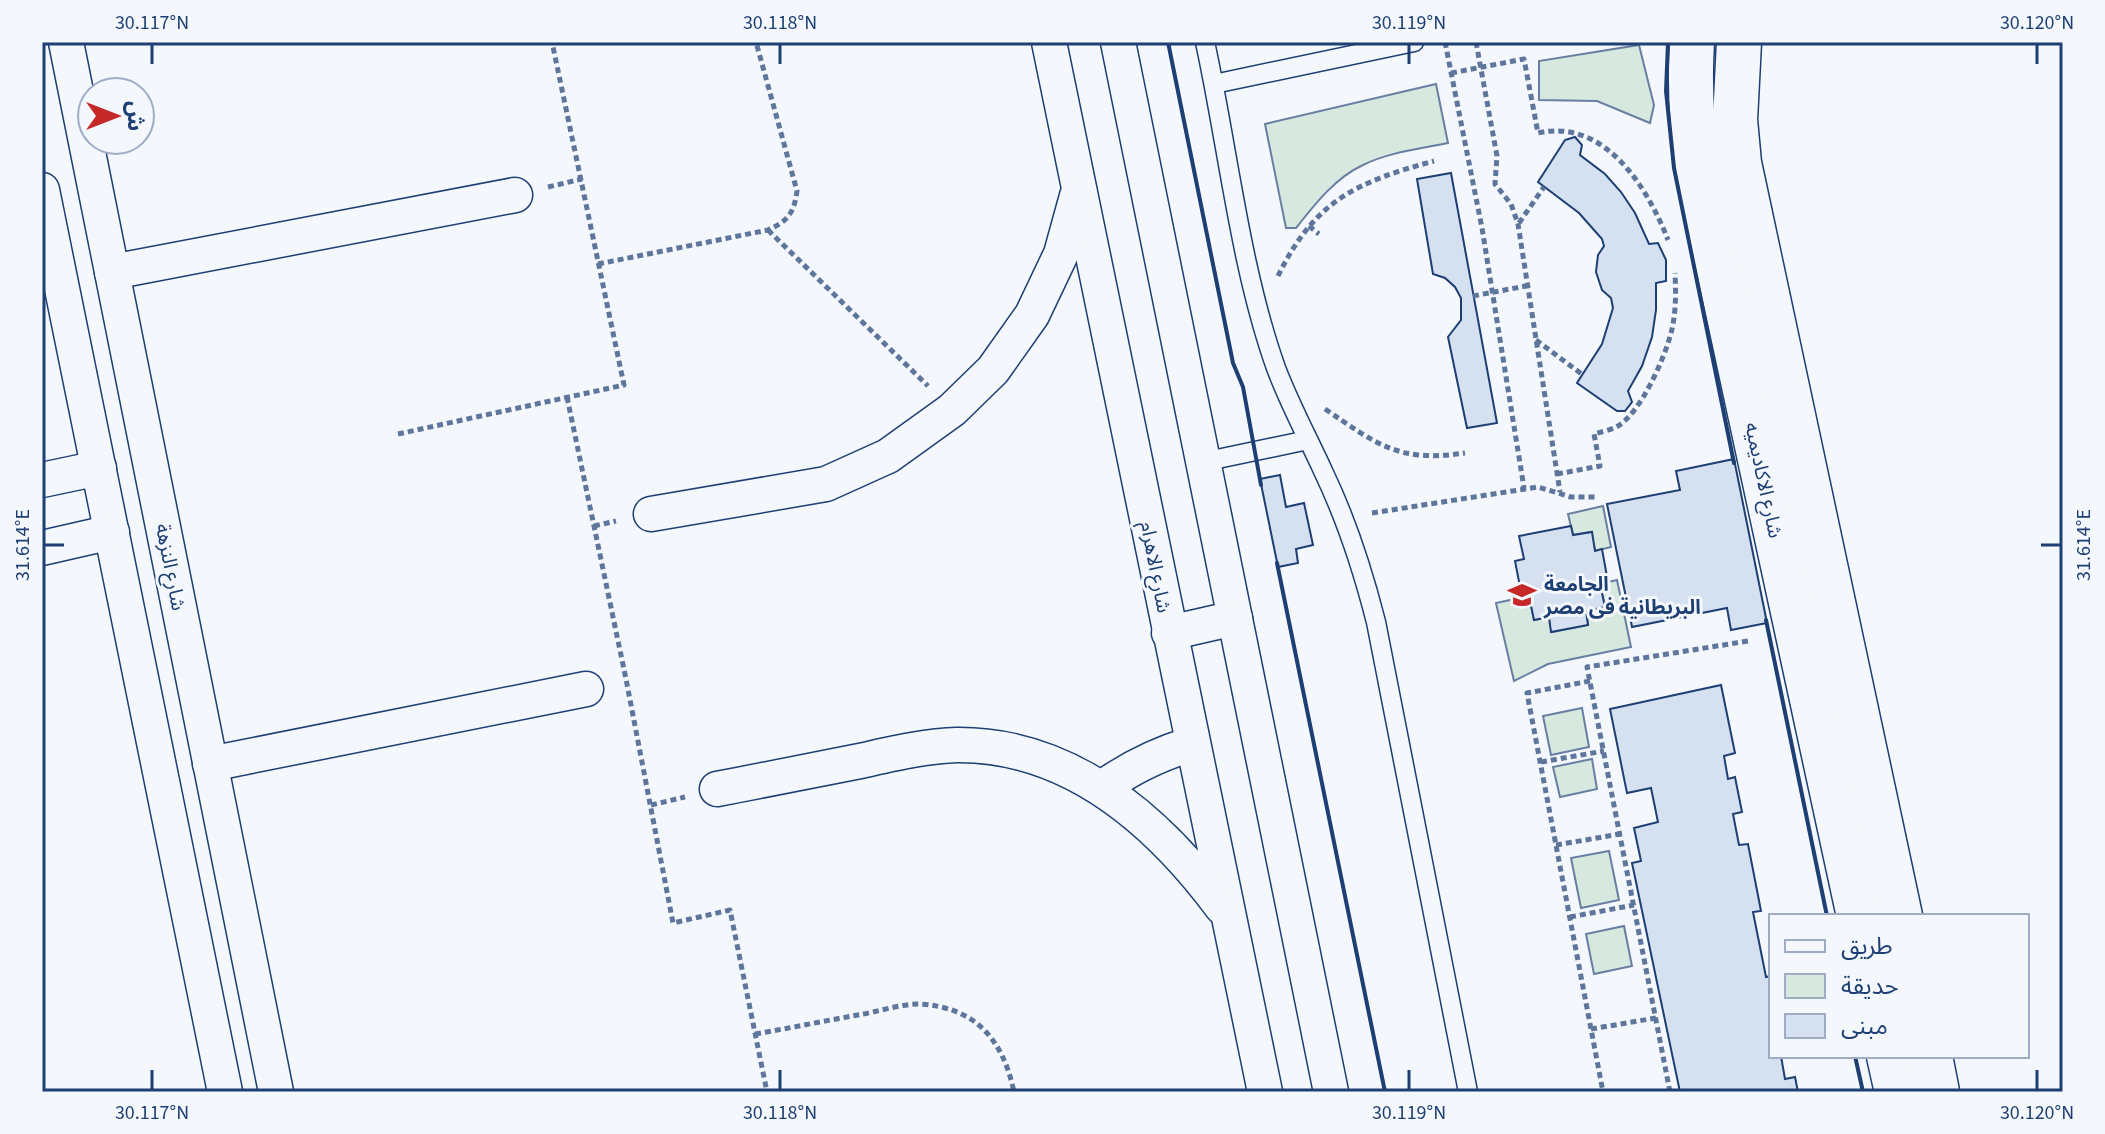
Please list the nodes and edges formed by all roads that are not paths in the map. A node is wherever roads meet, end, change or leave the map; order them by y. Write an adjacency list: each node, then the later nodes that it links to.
1 (66, 42): 12 (street, شارع النزهة)
2 (1049, 42): 9 (street, شارع الاهرام)
3 (1118, 42): 15 (street)
4 (1205, 42): 8 (lane)
5 (1414, 42): 8 (lane)
6 (1692, 42): 13 (street, شارع الاكاديميه)
7 (1739, 42): 13 (street, شارع الاكاديميه)
8 (1214, 84): 14 (lane)
9 (1079, 188): 18 (street); 22 (street, شارع الاهرام)
10 (42, 190): 16 (street)
11 (515, 195): 12 (street)
12 (112, 272): 25 (street, شارع النزهة)
13 (1746, 295): 28 (street, شارع الاكاديميه); 29 (street, شارع الاكاديميه)
14 (1308, 440): 15 (lane); 37 (lane)
15 (1203, 462): 21 (street)
16 (99, 468): 17 (street); 19 (street)
17 (42, 480)
18 (651, 514)
19 (112, 532): 20 (street); 33 (street)
20 (42, 548)
21 (1235, 618): 22 (street); 36 (street)
22 (1169, 633): 24 (street, شارع الاهرام)
23 (586, 689): 25 (street)
24 (1192, 744): 26 (street); 30 (street, شارع الاهرام)
25 (210, 764): 34 (street, شارع النزهة)
26 (1102, 788): 27 (street); 30 (street)
27 (717, 789)
28 (1859, 914)
29 (1900, 914)
30 (1230, 917): 35 (street, شارع الاهرام)
31 (1889, 1058): 38 (street)
32 (1930, 1058): 39 (street)
33 (225, 1092)
34 (276, 1092)
35 (1265, 1092)
36 (1331, 1092)
37 (1468, 1092)
38 (1897, 1092)
39 (1937, 1092)

